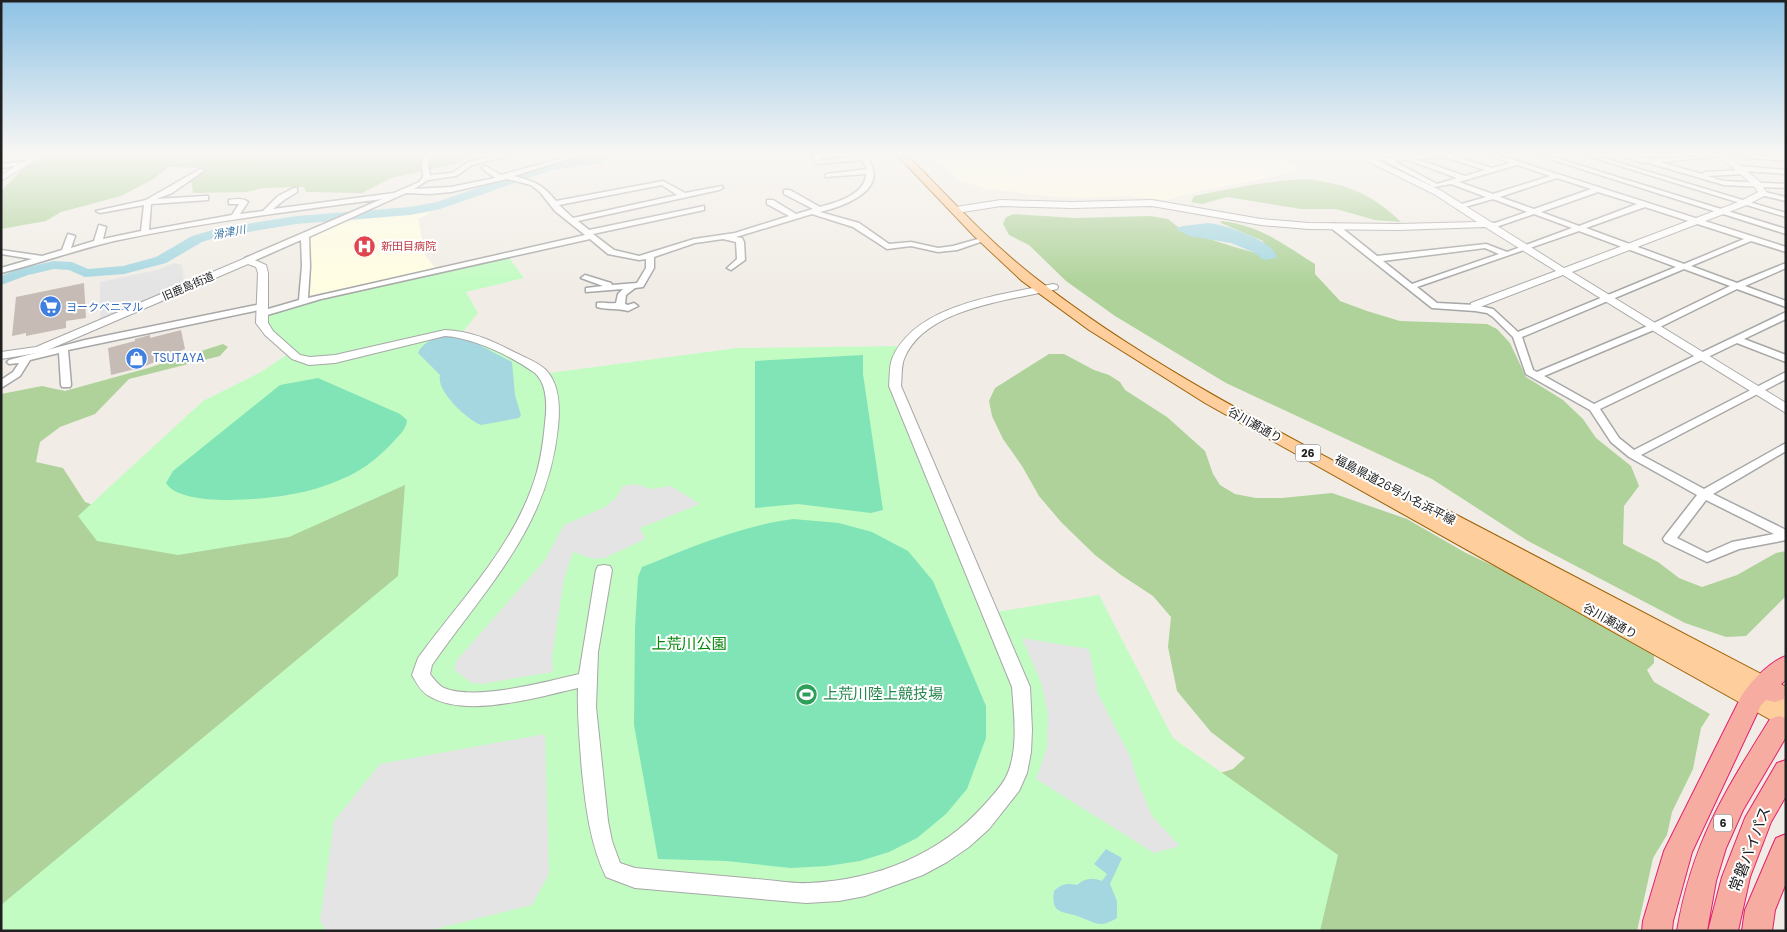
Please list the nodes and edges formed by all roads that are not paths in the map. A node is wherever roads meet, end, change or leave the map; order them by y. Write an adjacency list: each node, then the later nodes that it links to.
1 (153, 198): 22 (street)
2 (198, 198): 22 (street)
3 (280, 198): 33 (street)
4 (358, 198): 33 (street)
5 (390, 198): 51 (street, 旧鹿島街道)
6 (550, 198): 26 (street)
7 (626, 198): 21 (street)
8 (652, 198): 21 (street)
9 (797, 198): 32 (street)
10 (849, 198): 32 (street)
11 (950, 198): 30 (main road, 谷川瀬通り / 26)
12 (951, 198): 30 (main road, 26)
13 (1447, 198): 28 (street)
14 (1487, 198): 28 (street)
15 (1496, 198): 34 (street)
16 (1574, 198): 34 (street)
17 (1626, 198): 27 (street)
18 (1679, 198): 35 (street)
19 (1729, 198): 25 (street)
20 (1753, 198): 25 (street)
21 (620, 201): 26 (street); 39 (street)
22 (148, 202): 31 (street); 48 (street)
23 (232, 202): 38 (street)
24 (770, 202): 37 (street)
25 (1744, 203): 35 (street); 36 (street)
26 (554, 204): 39 (street)
27 (1644, 204): 41 (street); 45 (street)
28 (1461, 207): 42 (street)
29 (701, 208): 40 (street)
30 (961, 209): 43 (street); 54 (main road, 谷川瀬通り / 26); 75 (main road, 26)
31 (100, 211)
32 (816, 211): 37 (street); 54 (street)
33 (266, 212): 38 (street)
34 (1534, 212): 42 (street); 45 (street)
35 (1721, 212): 41 (street); 47 (street)
36 (1786, 215)
37 (796, 216): 52 (street)
38 (234, 218): 48 (street)
39 (574, 220): 49 (street)
40 (645, 221): 46 (street); 49 (street)
41 (1696, 221): 53 (street); 56 (street)
42 (1487, 224): 43 (street); 57 (street)
43 (1334, 226): 64 (street)
44 (102, 227): 55 (street)
45 (1578, 228): 56 (street); 57 (street)
46 (654, 229)
47 (1786, 232)
48 (145, 233): 55 (street)
49 (589, 235): 62 (street); 78 (street)
50 (71, 236): 60 (street)
51 (305, 236): 65 (street, 旧鹿島街道); 78 (street)
52 (712, 237): 62 (street); 68 (street)
53 (1750, 238): 58 (street); 67 (street)
54 (985, 239): 75 (main road, 谷川瀬通り / 26)
55 (98, 243): 60 (street)
56 (1628, 246): 67 (street); 70 (street)
57 (1526, 248): 61 (street); 70 (street)
58 (1786, 250)
59 (1, 252): 63 (street)
60 (64, 252): 63 (street)
61 (1506, 254): 64 (street); 74 (street)
62 (650, 256): 72 (street)
63 (43, 258): 69 (street)
64 (1375, 259): 74 (street)
65 (248, 260): 84 (street); 91 (street, 旧鹿島街道)
66 (1786, 265): 73 (street)
67 (1683, 266): 73 (street); 77 (street)
68 (731, 268)
69 (1, 271)
70 (1565, 272): 77 (street); 83 (street)
71 (585, 278): 72 (street)
72 (635, 286): 76 (street); 81 (street)
73 (1737, 286): 79 (street); 86 (street)
74 (1410, 287): 83 (street)
75 (1048, 288): 108 (street); 109 (main road, 谷川瀬通り / 26)
76 (589, 290)
77 (1608, 299): 86 (street); 87 (street)
78 (303, 302): 84 (street)
79 (1786, 304)
80 (600, 305): 81 (street)
81 (620, 305): 82 (street)
82 (634, 306)
83 (1475, 308): 87 (street)
84 (261, 311): 89 (street); 108 (street)
85 (1786, 315): 88 (street)
86 (1653, 327): 90 (street); 96 (street)
87 (1517, 336): 96 (street)
88 (1736, 339): 90 (street); 93 (street)
89 (63, 349): 92 (street); 98 (street)
90 (1701, 357): 99 (street); 100 (street)
91 (7, 359): 92 (street); 94 (street)
92 (26, 359): 97 (street)
93 (1786, 359)
94 (1, 367)
95 (1786, 375): 99 (street)
96 (1536, 376): 100 (street)
97 (1, 385)
98 (66, 385)
99 (1757, 392): 101 (street); 103 (street)
100 (1594, 408): 103 (street)
101 (1786, 409)
102 (1786, 446): 104 (street)
103 (1633, 455): 104 (street)
104 (1704, 494): 105 (street); 105 (street)
105 (1786, 535)
106 (604, 570): 108 (street)
107 (1786, 664): 109 (highway)
108 (587, 679)
109 (1775, 702): 112 (highway); 113 (highway, 6)
110 (1786, 771): 114 (highway, 常磐バイパス)
111 (1786, 847): 115 (highway)
112 (1657, 931)
113 (1692, 931)
114 (1723, 931)
115 (1757, 931)

